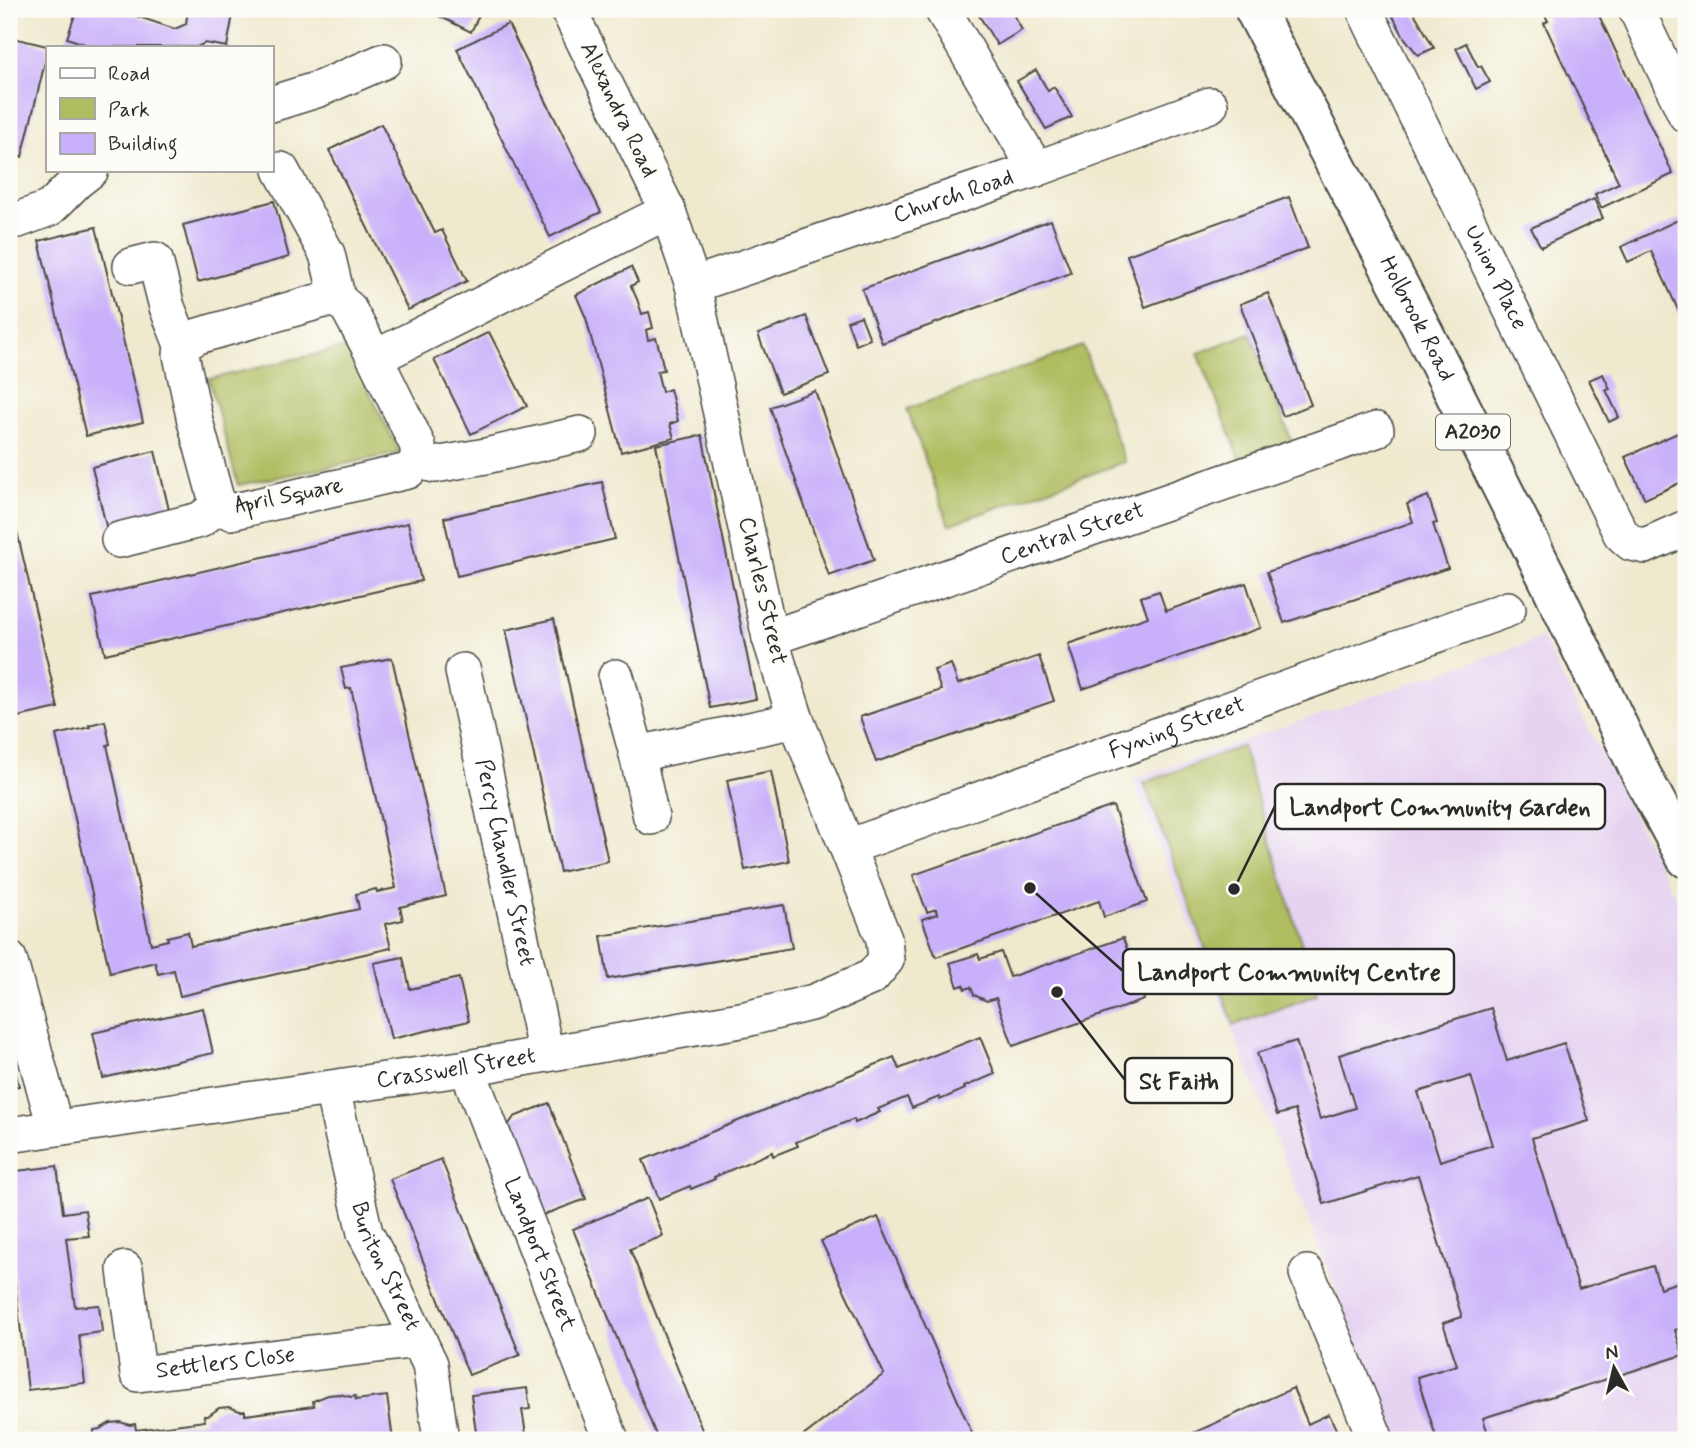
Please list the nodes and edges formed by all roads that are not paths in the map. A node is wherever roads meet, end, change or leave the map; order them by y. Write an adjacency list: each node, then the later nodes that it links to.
1 (568, 9): 13 (street, Alexandra Road)
2 (942, 9): 10 (street)
3 (1254, 9): 34 (main road, Holbrook Road / A2030)
4 (1364, 9): 24 (street, Union Place)
5 (1636, 9): 9 (street)
6 (384, 61): 7 (street)
7 (273, 103)
8 (1210, 105): 10 (street, Church Road)
9 (1686, 115)
10 (1036, 169): 16 (street, Church Road)
11 (281, 170): 17 (street)
12 (89, 172): 14 (street)
13 (668, 211): 16 (street, Charles Street); 19 (street)
14 (9, 221)
15 (131, 266): 18 (street, April Square)
16 (694, 285): 27 (street, Charles Street)
17 (338, 300): 18 (street); 19 (street)
18 (183, 345): 23 (street, April Square)
19 (375, 358): 22 (street)
20 (1376, 430): 27 (street, Central Street)
21 (580, 434): 22 (street)
22 (418, 461): 23 (street, April Square)
23 (218, 506): 25 (street)
24 (1686, 528)
25 (119, 540)
26 (1508, 609): 33 (street, Fyning Street)
27 (770, 638): 30 (street, Charles Street)
28 (463, 671): 37 (street, Percy Chandler Street)
29 (617, 677): 31 (street)
30 (796, 720): 31 (street); 33 (street, Charles Street)
31 (637, 754): 32 (street)
32 (651, 817)
33 (848, 847): 36 (street, Charles Street)
34 (1686, 858)
35 (9, 959): 40 (street)
36 (886, 960): 37 (street, Crasswell Street)
37 (546, 1054): 38 (street, Crasswell Street)
38 (467, 1068): 39 (street, Crasswell Street); 46 (street, Landport Street)
39 (332, 1089): 40 (street, Crasswell Street); 44 (street, Buriton Street)
40 (55, 1128): 41 (street, Crasswell Street)
41 (9, 1135)
42 (125, 1269): 44 (street, Settlers Close)
43 (1307, 1273): 47 (street)
44 (419, 1340): 45 (street, Buriton Street)
45 (441, 1440)
46 (611, 1440)
47 (1376, 1440)

